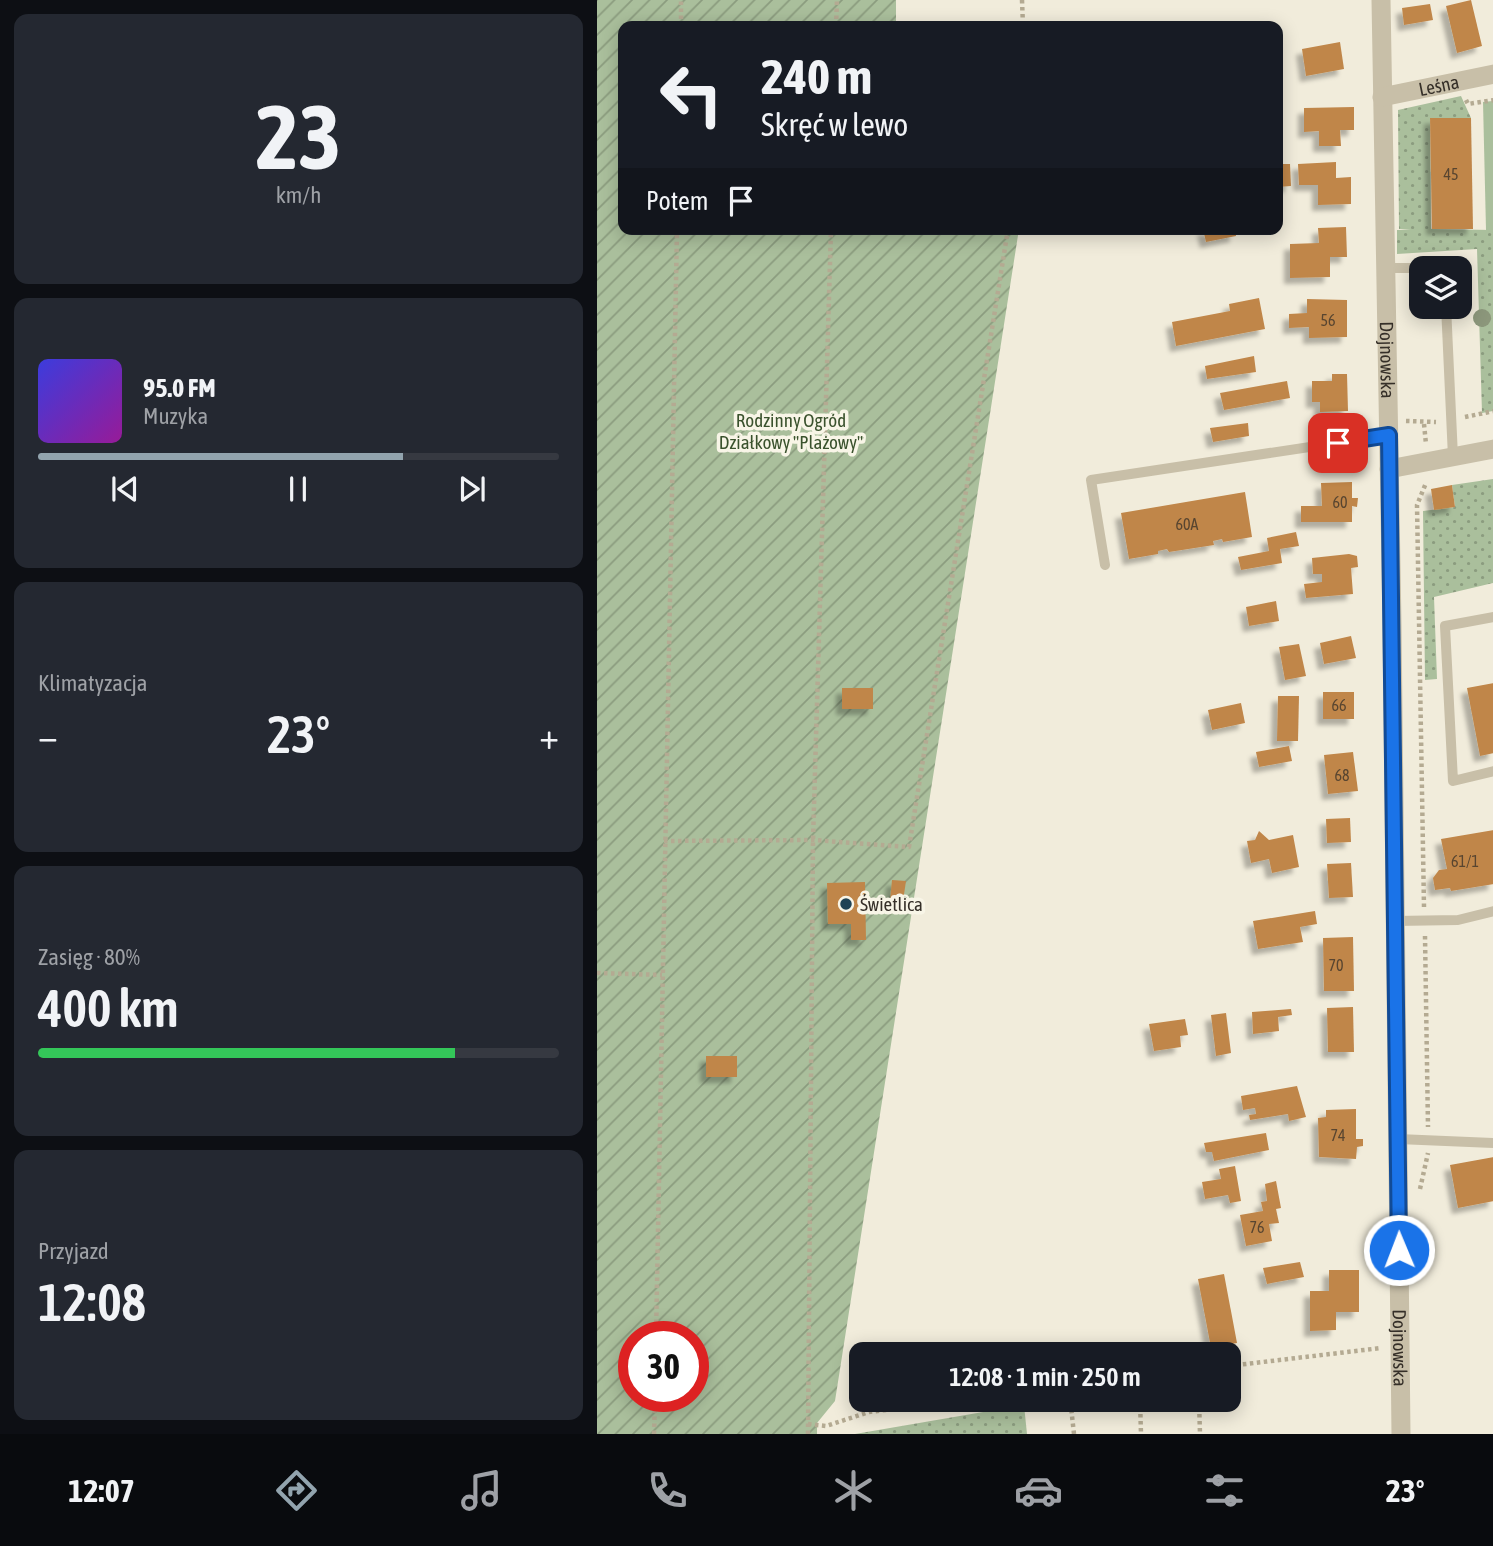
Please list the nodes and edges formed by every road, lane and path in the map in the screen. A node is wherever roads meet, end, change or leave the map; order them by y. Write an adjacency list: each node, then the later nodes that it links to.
1 (681, 0): 5 (path)
2 (837, 0): 6 (path)
3 (1022, 0): 7 (path)
4 (1381, 0): 9 (street, Dojnowska)
5 (681, 21)
6 (836, 21)
7 (1023, 21)
8 (1493, 74): 9 (street, Leśna)
9 (1382, 97): 13 (street, Dojnowska)
10 (677, 235): 25 (path)
11 (830, 235): 24 (path)
12 (1007, 235): 24 (path)
13 (1385, 268): 14 (lane); 16 (street, Dojnowska)
14 (1409, 268)
15 (1447, 319): 18 (lane)
16 (1389, 435): 19 (street, Dojnowska); 21 (lane)
17 (1493, 449): 18 (street)
18 (1453, 457): 19 (street)
19 (1389, 469): 28 (street, Dojnowska)
20 (1428, 479): 26 (path)
21 (1105, 565)
22 (1493, 617): 23 (lane)
23 (1493, 771)
24 (813, 840): 25 (path); 45 (path)
25 (665, 841): 31 (path)
26 (1424, 908)
27 (1493, 911): 28 (lane)
28 (1395, 921): 33 (street, Dojnowska)
29 (1425, 922): 32 (path)
30 (597, 973): 31 (path)
31 (662, 975): 37 (path)
32 (1428, 1132)
33 (1397, 1139): 34 (lane); 38 (street, Dojnowska)
34 (1493, 1143)
35 (1428, 1146): 36 (path)
36 (1418, 1195)
37 (656, 1321)
38 (1399, 1346): 39 (path); 51 (street, Dojnowska)
39 (1241, 1365)
40 (655, 1412): 46 (path)
41 (869, 1412): 45 (path)
42 (1072, 1412): 48 (path)
43 (1140, 1412): 49 (path)
44 (1199, 1412): 50 (path)
45 (808, 1424): 47 (path)
46 (654, 1434)
47 (808, 1434)
48 (1074, 1434)
49 (1141, 1434)
50 (1200, 1434)
51 (1401, 1434)

